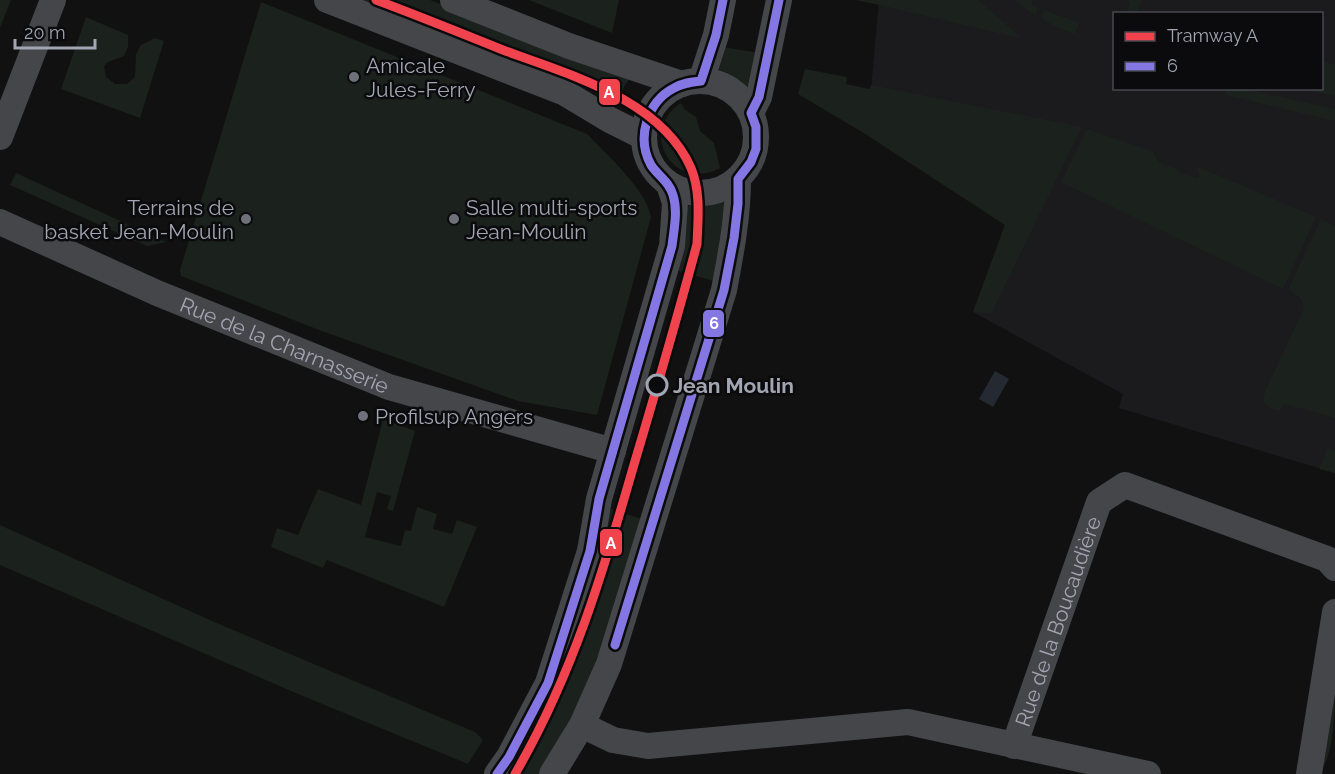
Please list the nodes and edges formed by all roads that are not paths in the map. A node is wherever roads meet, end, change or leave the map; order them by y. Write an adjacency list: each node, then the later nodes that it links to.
1 (53, 0): 8 (street)
2 (327, 0): 9 (street)
3 (453, 0): 6 (street)
4 (723, 0): 6 (street)
5 (779, 0): 7 (street)
6 (691, 83): 7 (street); 9 (street)
7 (752, 113): 10 (street)
8 (0, 137)
9 (644, 137): 11 (street)
10 (738, 179): 11 (street); 16 (street)
11 (669, 184): 13 (street)
12 (0, 222): 13 (street, Rue de la Charnasserie)
13 (613, 451): 18 (street)
14 (1335, 568): 17 (street, Rue de la Boucaudière)
15 (1335, 612): 21 (street)
16 (582, 724): 17 (street, Rue de la Boucaudière); 19 (street)
17 (1014, 746): 20 (street, Rue de la Boucaudière)
18 (497, 774)
19 (552, 774)
20 (1148, 774)
21 (1309, 774)

